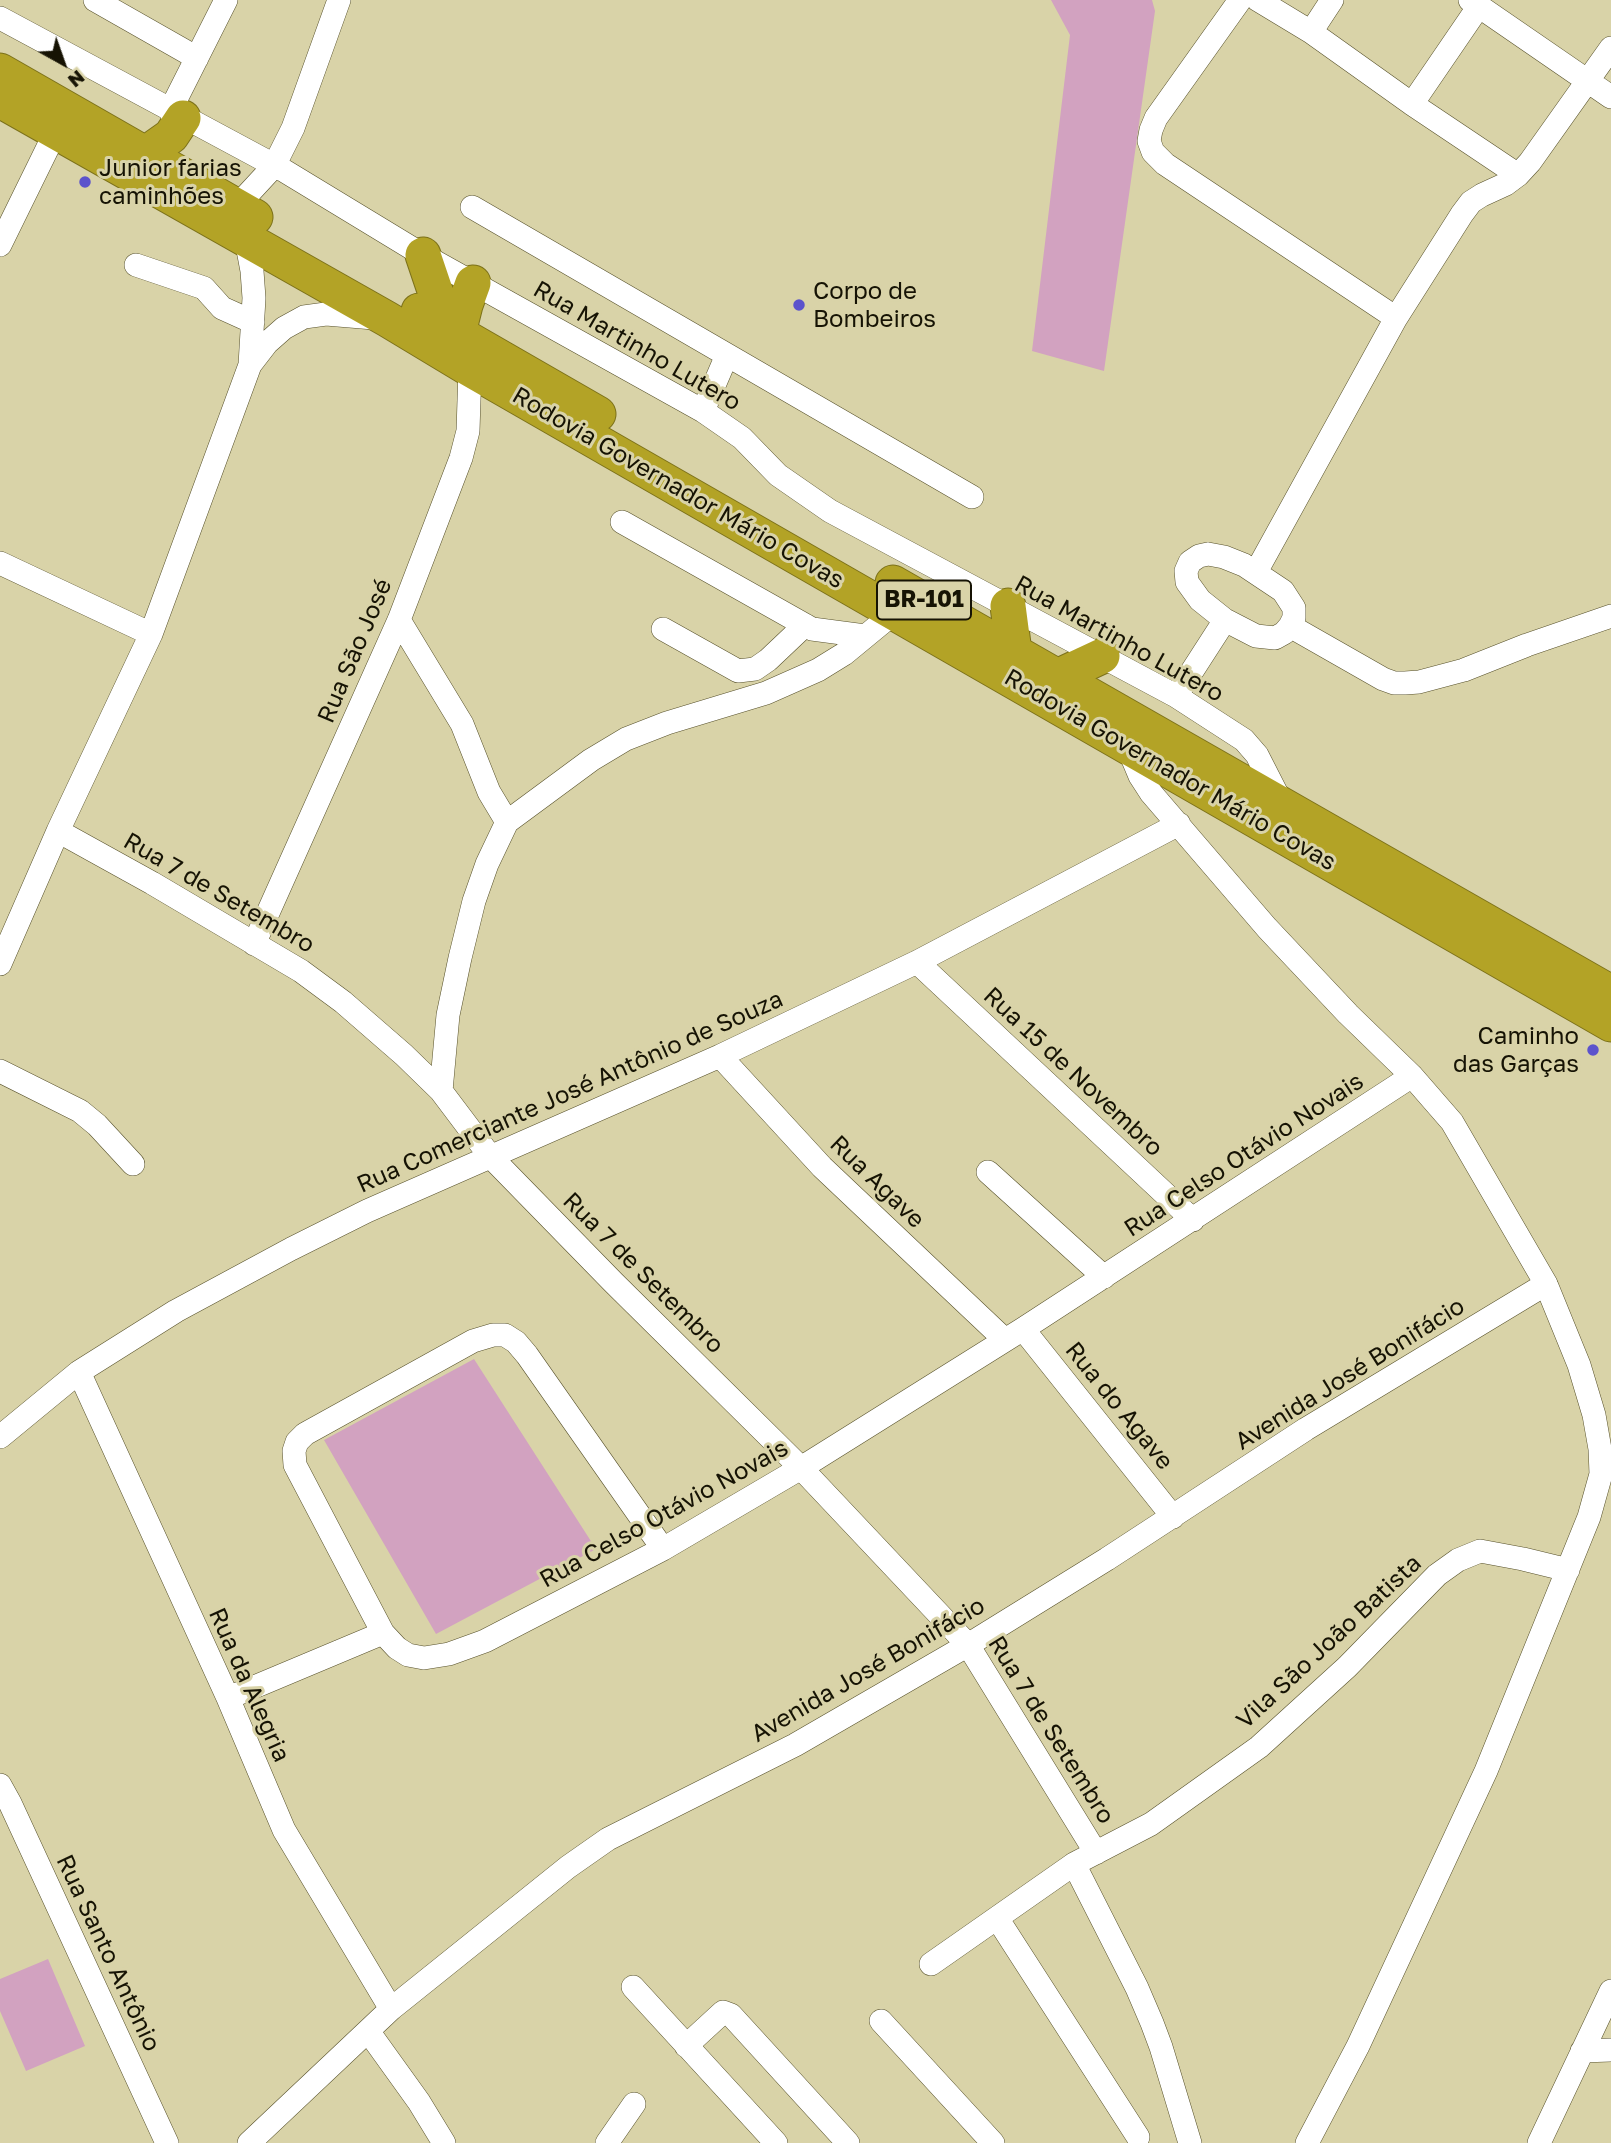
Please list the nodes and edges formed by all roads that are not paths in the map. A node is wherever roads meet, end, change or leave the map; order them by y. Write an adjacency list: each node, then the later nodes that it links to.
1 (95, 0): 11 (street)
2 (226, 0): 11 (street)
3 (339, 0): 20 (street)
4 (1240, 0): 28 (street)
5 (1258, 0): 9 (street)
6 (1332, 0): 9 (street)
7 (1475, 3): 13 (street); 16 (street)
8 (0, 18): 17 (street, Rua Martinho Lutero)
9 (1311, 32): 16 (street)
10 (1611, 48): 13 (street)
11 (197, 58): 17 (street)
12 (0, 71): 19 (highway, Rodovia Governador Mário Covas / BR-101)
13 (1588, 80): 14 (street); 21 (street)
14 (1611, 97)
15 (0, 100): 18 (highway, Rodovia Governador Mário Covas / BR-101)
16 (1412, 104): 21 (street)
17 (176, 114): 19 (highway); 20 (street, Rua Martinho Lutero)
18 (56, 131): 23 (highway, Rodovia Governador Mário Covas / BR-101); 24 (street)
19 (147, 153): 23 (highway, Rodovia Governador Mário Covas / BR-101)
20 (274, 166): 23 (street); 25 (street, Rua Martinho Lutero)
21 (1518, 175): 28 (street)
22 (472, 207): 32 (street)
23 (241, 223): 29 (highway, Rodovia Governador Mário Covas / BR-101); 30 (street); 31 (highway, Rodovia Governador Mário Covas / BR-101)
24 (0, 245)
25 (424, 255): 27 (street, Rua Martinho Lutero); 31 (highway)
26 (136, 265): 30 (street)
27 (473, 283): 31 (highway); 35 (street, Rua Martinho Lutero)
28 (1396, 318): 39 (street)
29 (387, 319): 33 (street); 34 (highway, Rodovia Governador Mário Covas / BR-101)
30 (253, 322): 33 (street)
31 (452, 330): 50 (highway, Rodovia Governador Mário Covas / BR-101)
32 (727, 355): 35 (street); 36 (street)
33 (250, 365): 48 (street)
34 (470, 369): 41 (highway, Rodovia Governador Mário Covas / BR-101); 43 (street, Rua São José)
35 (703, 411): 40 (street, Rua Martinho Lutero)
36 (972, 497)
37 (622, 522): 45 (street)
38 (0, 563): 48 (street)
39 (1256, 572): 44 (street); 46 (street)
40 (1008, 606): 50 (highway); 51 (street, Rua Martinho Lutero)
41 (895, 612): 49 (street); 54 (highway, Rodovia Governador Mário Covas / BR-101)
42 (1611, 616): 46 (street)
43 (399, 620): 56 (street); 59 (street, Rua São José)
44 (1225, 620): 46 (street); 53 (street)
45 (805, 625): 47 (street); 49 (street)
46 (1290, 626)
47 (663, 628)
48 (151, 634): 58 (street)
49 (865, 636): 56 (street)
50 (1014, 652): 52 (highway, Rodovia Governador Mário Covas / BR-101)
51 (1102, 656): 52 (highway); 53 (street, Rua Martinho Lutero)
52 (1057, 677): 55 (highway, Rodovia Governador Mário Covas / BR-101)
53 (1175, 696): 55 (street, Rua Martinho Lutero)
54 (1127, 745): 57 (street); 63 (highway, Rodovia Governador Mário Covas / BR-101)
55 (1282, 804): 62 (highway, Rodovia Governador Mário Covas / BR-101)
56 (507, 822): 67 (street)
57 (1179, 824): 60 (street, Rua Comerciante José Antônio de Souza); 66 (street)
58 (58, 831): 59 (street, Rua 7 de Setembro); 61 (street)
59 (254, 944): 67 (street, Rua 7 de Setembro)
60 (916, 962): 64 (street, Rua Comerciante José Antônio de Souza); 71 (street, Rua 15 de Novembro)
61 (0, 964)
62 (1611, 993)
63 (1611, 1024)
64 (720, 1056): 68 (street, Rua Comerciante José Antônio de Souza); 74 (street, Rua Agave)
65 (0, 1071): 69 (street)
66 (1412, 1076): 71 (street, Rua Celso Otávio Novais); 73 (street)
67 (442, 1091): 68 (street, Rua 7 de Setembro)
68 (490, 1156): 75 (street, Rua Comerciante José Antônio de Souza); 77 (street, Rua 7 de Setembro)
69 (133, 1164)
70 (988, 1172): 72 (street)
71 (1193, 1220): 72 (street, Rua Celso Otávio Novais)
72 (1104, 1277): 74 (street, Rua Celso Otávio Novais)
73 (1546, 1284): 78 (street, Avenida José Bonifácio); 80 (street)
74 (1014, 1334): 77 (street, Rua Celso Otávio Novais); 78 (street, Rua do Agave)
75 (79, 1372): 76 (street, Rua Comerciante José Antônio de Souza); 83 (street, Rua da Alegria)
76 (0, 1437)
77 (801, 1468): 79 (street, Rua Celso Otávio Novais); 82 (street, Rua 7 de Setembro)
78 (1173, 1517): 82 (street, Avenida José Bonifácio)
79 (663, 1549): 81 (street, Rua Celso Otávio Novais); 81 (street)
80 (1568, 1570): 85 (street, Vila São João Batista); 107 (street)
81 (383, 1633): 83 (street)
82 (968, 1645): 85 (street, Rua 7 de Setembro); 91 (street, Avenida José Bonifácio)
83 (228, 1698): 91 (street, Rua da Alegria)
84 (0, 1785): 99 (street, Rua Santo Antônio)
85 (1096, 1853): 86 (street, Vila São João Batista)
86 (1074, 1864): 87 (street, Vila São João Batista); 106 (street)
87 (996, 1918): 88 (street, Vila São João Batista); 98 (street)
88 (931, 1964)
89 (633, 1987): 94 (street)
90 (1611, 1991): 96 (street)
91 (391, 2009): 93 (street, Avenida José Bonifácio)
92 (881, 2021): 105 (street)
93 (368, 2031): 100 (street, Avenida José Bonifácio); 101 (street)
94 (686, 2046): 103 (street); 104 (street)
95 (1611, 2050): 96 (street)
96 (1582, 2051): 108 (street)
97 (634, 2104): 102 (street)
98 (1138, 2137)
99 (167, 2143)
100 (249, 2143)
101 (443, 2143)
102 (607, 2143)
103 (776, 2143)
104 (848, 2143)
105 (993, 2143)
106 (1190, 2143)
107 (1307, 2143)
108 (1539, 2143)

